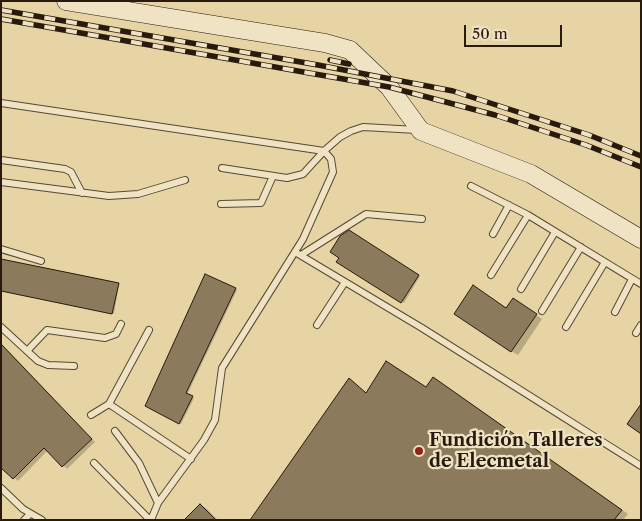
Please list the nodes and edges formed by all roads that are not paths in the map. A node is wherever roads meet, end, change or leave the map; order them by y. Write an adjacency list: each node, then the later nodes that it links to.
1 (66, 1): 3 (main road)
2 (1, 103): 4 (lane)
3 (421, 130): 4 (lane); 18 (main road)
4 (324, 151): 7 (lane); 21 (lane)
5 (1, 160): 11 (lane)
6 (222, 168): 7 (lane)
7 (273, 176): 12 (lane)
8 (184, 180): 11 (lane)
9 (1, 182): 11 (lane)
10 (471, 186): 13 (lane)
11 (82, 193)
12 (221, 204)
13 (509, 205): 14 (lane); 17 (lane)
14 (528, 215): 16 (lane); 24 (lane)
15 (422, 220): 21 (lane)
16 (555, 232): 19 (lane); 28 (lane)
17 (493, 234)
18 (640, 238)
19 (581, 248): 23 (lane); 29 (lane)
20 (1, 250): 22 (lane)
21 (298, 253): 26 (lane); 43 (lane)
22 (41, 261)
23 (605, 262): 25 (lane); 35 (lane)
24 (490, 275)
25 (632, 279): 27 (lane); 30 (lane)
26 (345, 282): 32 (lane); 45 (lane)
27 (641, 284)
28 (521, 289)
29 (542, 310)
30 (615, 312)
31 (121, 324): 38 (lane)
32 (318, 324)
33 (641, 325): 37 (lane)
34 (1, 327): 38 (lane)
35 (566, 327)
36 (148, 330): 40 (lane)
37 (636, 333)
38 (27, 351): 39 (lane)
39 (74, 366)
40 (109, 404): 41 (lane); 43 (lane)
41 (91, 415)
42 (115, 431): 47 (lane)
43 (191, 459): 47 (lane)
44 (94, 463): 51 (lane)
45 (641, 466)
46 (1, 488): 48 (lane)
47 (158, 503): 51 (lane)
48 (30, 514): 49 (lane); 50 (lane)
49 (24, 520)
50 (42, 520)
51 (150, 520)

